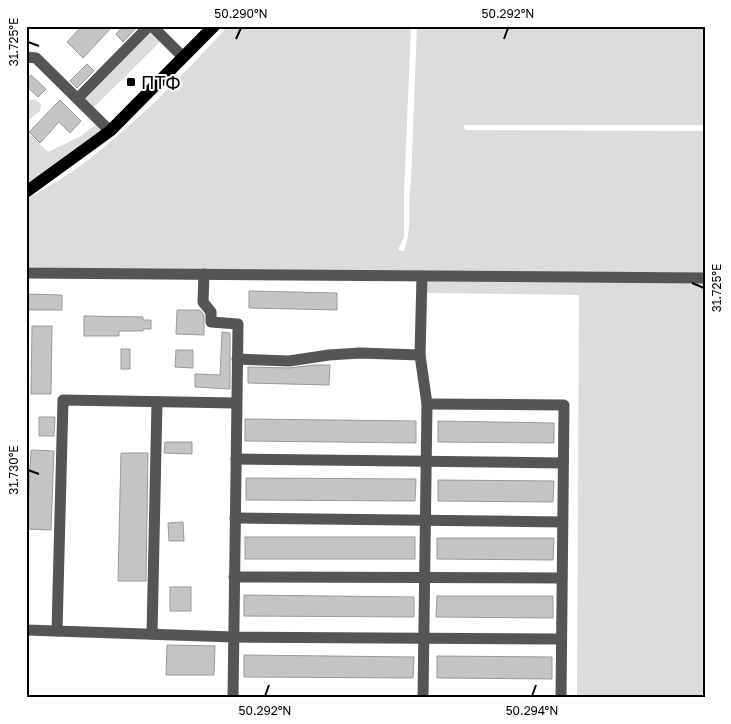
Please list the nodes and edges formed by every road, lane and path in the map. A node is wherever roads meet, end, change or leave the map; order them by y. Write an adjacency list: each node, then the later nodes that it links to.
1 (151, 26): 4 (street); 5 (street)
2 (214, 26): 4 (main road)
3 (26, 57): 5 (street)
4 (183, 57): 6 (main road)
5 (78, 98): 6 (street)
6 (110, 131): 7 (main road)
7 (26, 192)
8 (26, 272): 9 (street)
9 (204, 274): 10 (street); 13 (street)
10 (422, 276): 11 (street); 12 (street)
11 (705, 278)
12 (420, 355): 13 (street); 16 (street)
13 (237, 359): 15 (street)
14 (156, 402): 15 (street); 27 (street); 28 (street)
15 (236, 403): 17 (street)
16 (427, 404): 18 (street); 19 (street)
17 (236, 459): 18 (street); 20 (street)
18 (427, 462): 19 (street); 21 (street)
19 (563, 463): 22 (street)
20 (235, 518): 21 (street); 23 (street)
21 (426, 520): 22 (street); 24 (street)
22 (562, 522): 25 (street)
23 (234, 577): 24 (street); 29 (street)
24 (425, 577): 25 (street); 30 (street)
25 (562, 578): 31 (street)
26 (26, 630): 27 (street)
27 (57, 631): 28 (street)
28 (152, 634): 29 (street)
29 (233, 637): 30 (street); 32 (street)
30 (424, 639): 31 (street); 33 (street)
31 (561, 639): 34 (street)
32 (233, 698)
33 (423, 698)
34 (561, 698)

